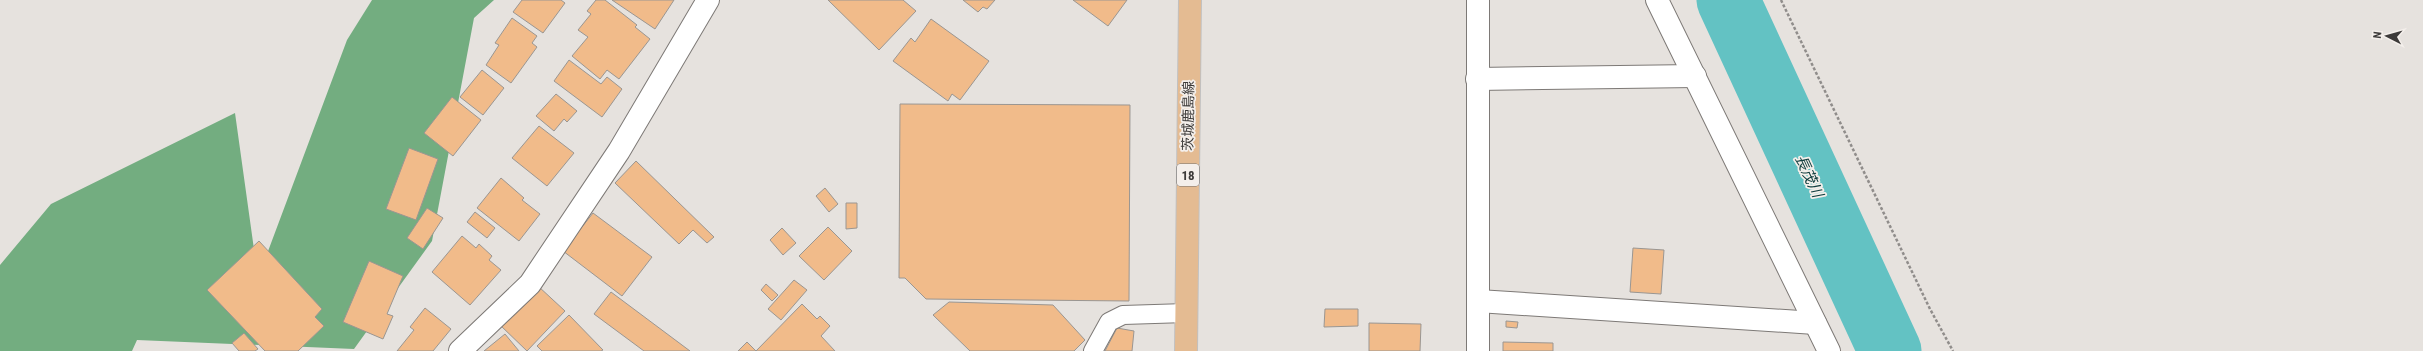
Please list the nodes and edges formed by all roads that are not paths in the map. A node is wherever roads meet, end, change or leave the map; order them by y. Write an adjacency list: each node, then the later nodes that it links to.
1 (708, 0): 10 (street)
2 (1190, 0): 8 (main road, 茨城鹿島線 / 18)
3 (1478, 0): 6 (street)
4 (1657, 0): 5 (street)
5 (1695, 76): 6 (street); 9 (street)
6 (1477, 79): 7 (street)
7 (1478, 301): 9 (street); 13 (street)
8 (1186, 313): 11 (lane); 12 (main road, 茨城鹿島線 / 18)
9 (1815, 323): 14 (street)
10 (460, 351)
11 (1093, 351)
12 (1186, 351)
13 (1478, 351)
14 (1829, 351)

